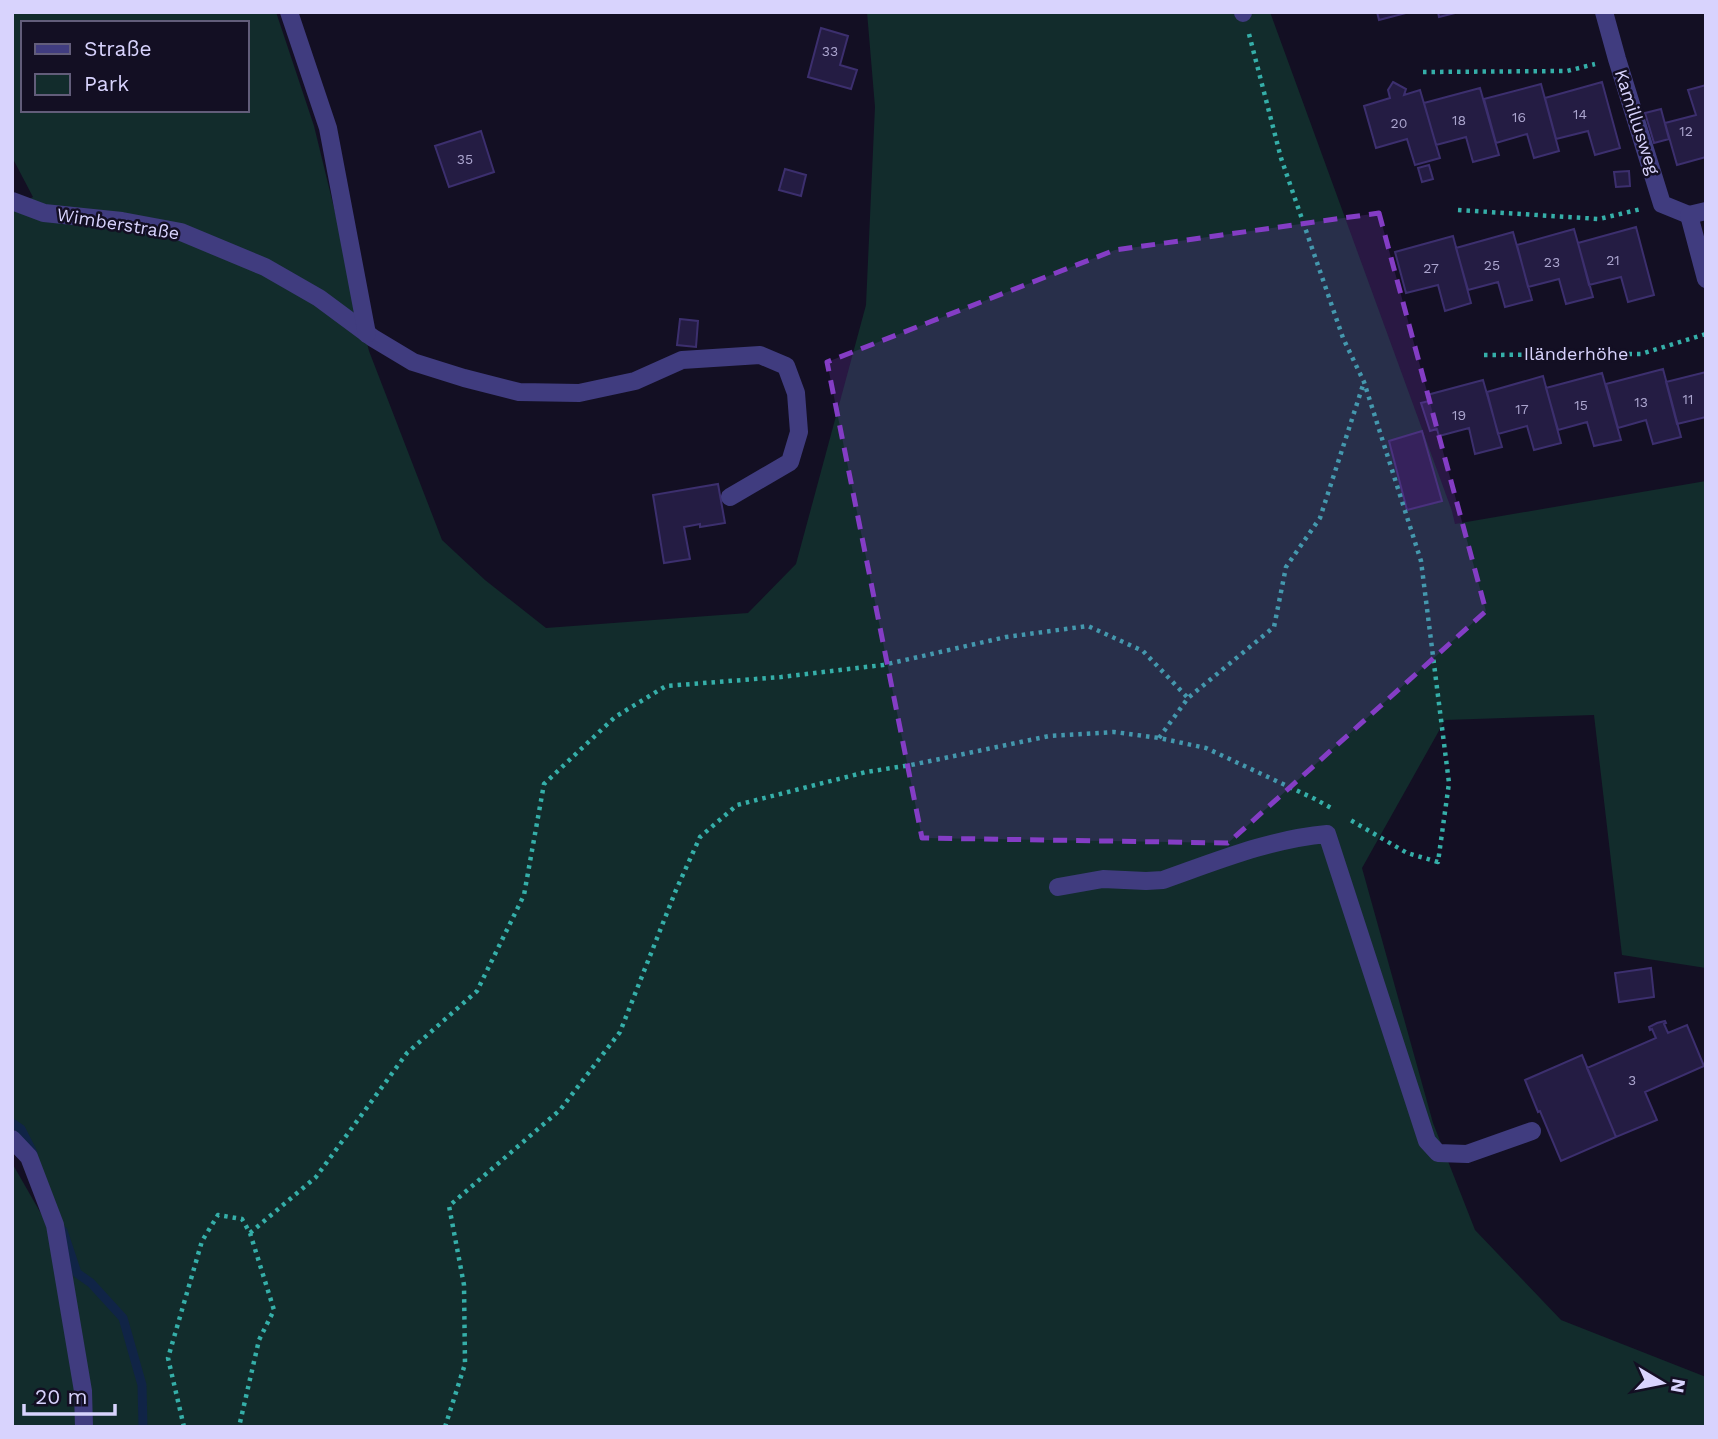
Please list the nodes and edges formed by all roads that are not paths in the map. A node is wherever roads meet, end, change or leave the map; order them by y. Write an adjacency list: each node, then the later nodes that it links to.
1 (289, 12): 6 (street)
2 (1604, 12): 4 (street, Kamillusweg)
3 (12, 201): 6 (street, Wimberstraße)
4 (1697, 213): 5 (street)
5 (1706, 278)
6 (368, 334): 7 (street, Wimberstraße)
7 (730, 496)
8 (1058, 887): 9 (street)
9 (1532, 1131)
10 (12, 1139): 11 (street)
11 (84, 1427)

